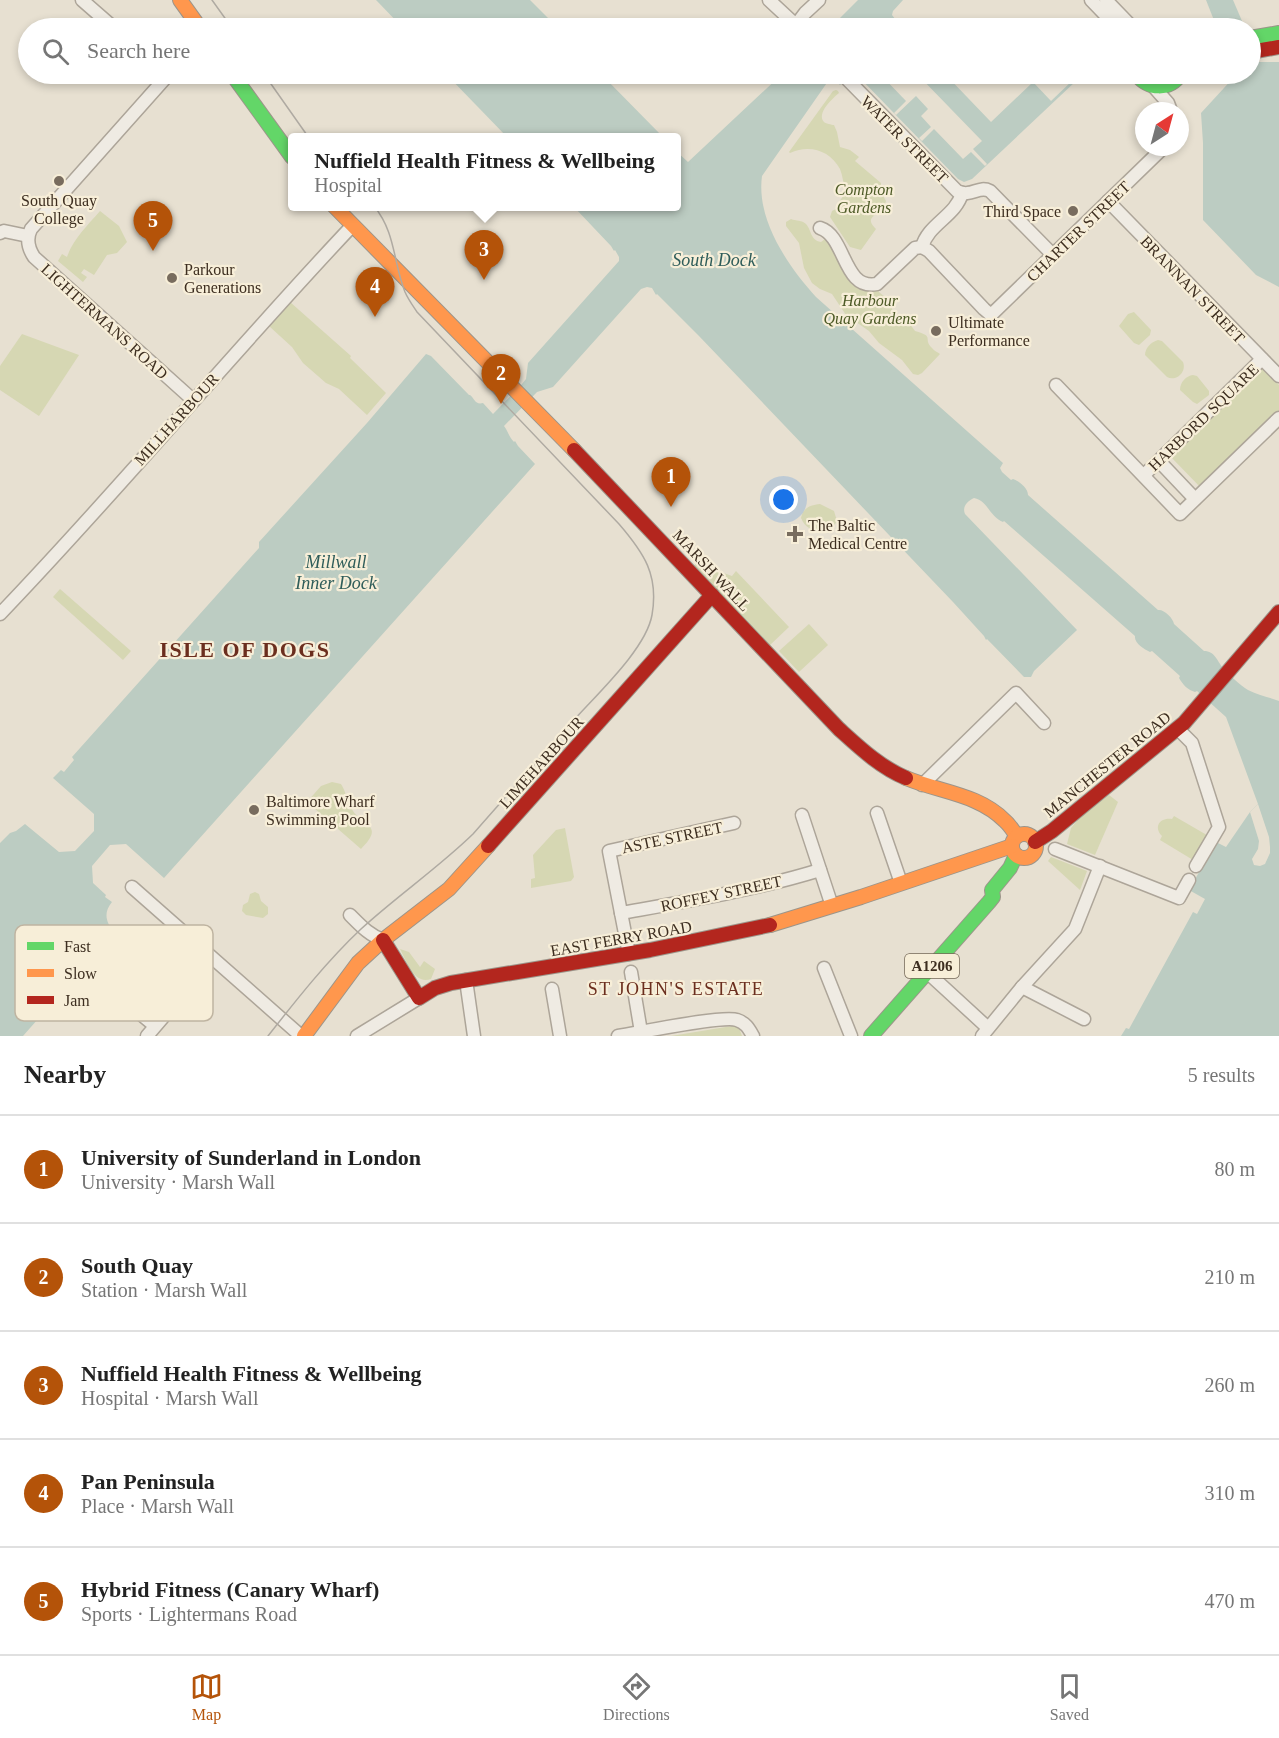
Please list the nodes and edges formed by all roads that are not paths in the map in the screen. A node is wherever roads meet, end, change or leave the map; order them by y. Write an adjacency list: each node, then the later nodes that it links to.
1 (82, 0): 7 (street)
2 (180, 0): 8 (street)
3 (769, 0): 9 (street)
4 (819, 0): 10 (street)
5 (1091, 0): 11 (street)
6 (1106, 0): 12 (street)
7 (103, 18)
8 (193, 18)
9 (788, 18)
10 (802, 18)
11 (1108, 18)
12 (1123, 18)
13 (1279, 33): 14 (street)
14 (1265, 42)
15 (160, 84): 30 (street)
16 (239, 84): 22 (street)
17 (852, 84): 24 (street, WATER STREET)
18 (1149, 84): 20 (street)
19 (1173, 84): 20 (street)
20 (1153, 86): 21 (street)
21 (1167, 102)
22 (288, 151)
23 (1155, 156): 25 (street, CHARTER STREET)
24 (962, 193): 31 (street); 32 (street, WATER STREET)
25 (1108, 201): 32 (street, CHARTER STREET); 33 (street, BRANNAN STREET)
26 (338, 211): 27 (street, MARSH WALL)
27 (352, 226): 36 (street, MILLHARBOUR); 41 (street, MARSH WALL)
28 (820, 228): 31 (street)
29 (0, 233): 30 (street)
30 (28, 236): 36 (street, LIGHTERMANS ROAD)
31 (922, 247): 32 (street, CHARTER STREET)
32 (1053, 255)
33 (1262, 359): 34 (street, BRANNAN STREET); 38 (street, HARBORD SQUARE)
34 (1279, 376)
35 (1056, 385): 39 (street)
36 (193, 400): 43 (street, MILLHARBOUR)
37 (1279, 418): 40 (street)
38 (1159, 461): 39 (street, HARBORD SQUARE); 40 (street)
39 (1144, 476): 40 (street)
40 (1195, 499)
41 (712, 595): 46 (street, MARSH WALL); 62 (street, LIMEHARBOUR)
42 (1279, 612): 45 (street, MANCHESTER ROAD / A1206)
43 (0, 614)
44 (1044, 723): 46 (street)
45 (1178, 729): 50 (street, MANCHESTER ROAD / A1206); 53 (street)
46 (922, 785): 50 (street, MARSH WALL)
47 (877, 813): 56 (street)
48 (802, 815): 54 (street)
49 (734, 823): 59 (street, ASTE STREET)
50 (1018, 849): 56 (street, EAST FERRY ROAD); 67 (street, A1206)
51 (1055, 849): 52 (street)
52 (1100, 866): 55 (street); 69 (street)
53 (1196, 866)
54 (820, 870): 58 (street); 59 (street, ROFFEY STREET)
55 (1189, 880)
56 (901, 883): 58 (street, EAST FERRY ROAD)
57 (132, 887): 61 (street)
58 (832, 906): 63 (street, EAST FERRY ROAD)
59 (621, 913): 63 (street)
60 (350, 915): 62 (street)
61 (175, 925)
62 (383, 940): 71 (street); 75 (street)
63 (628, 954): 68 (street, EAST FERRY ROAD)
64 (213, 958): 75 (street)
65 (824, 968): 81 (street)
66 (631, 972): 73 (street)
67 (927, 972): 74 (street); 82 (street, A1206)
68 (466, 980): 71 (street, EAST FERRY ROAD); 77 (street)
69 (1022, 987): 72 (street); 74 (street)
70 (552, 989): 78 (street)
71 (419, 998): 76 (street)
72 (1084, 1019)
73 (641, 1032): 79 (street); 80 (street)
74 (985, 1032)
75 (302, 1036)
76 (357, 1036)
77 (474, 1036)
78 (560, 1036)
79 (618, 1036)
80 (753, 1036)
81 (851, 1036)
82 (871, 1036)

